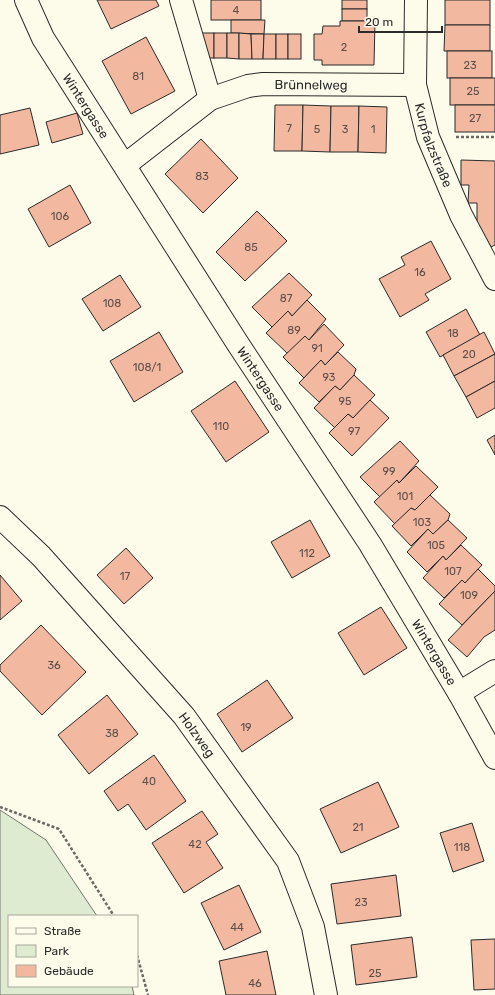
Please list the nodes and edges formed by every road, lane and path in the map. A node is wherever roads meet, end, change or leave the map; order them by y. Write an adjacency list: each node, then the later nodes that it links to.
1 (26, 0): 8 (street, Wintergasse)
2 (181, 0): 5 (street)
3 (416, 0): 4 (street, Kurpfalzstraße)
4 (415, 85): 5 (street, Brünnelweg); 6 (street, Kurpfalzstraße)
5 (210, 98): 8 (street, Brünnelweg)
6 (428, 137): 7 (path); 9 (street, Kurpfalzstraße)
7 (495, 137)
8 (125, 164): 12 (street, Wintergasse)
9 (495, 279)
10 (0, 516): 18 (street, Holzweg)
11 (495, 671): 12 (street)
12 (459, 693): 13 (street, Wintergasse)
13 (495, 758)
14 (0, 807): 15 (path)
15 (113, 915)
16 (138, 959): 17 (path)
17 (148, 995)
18 (326, 995)

